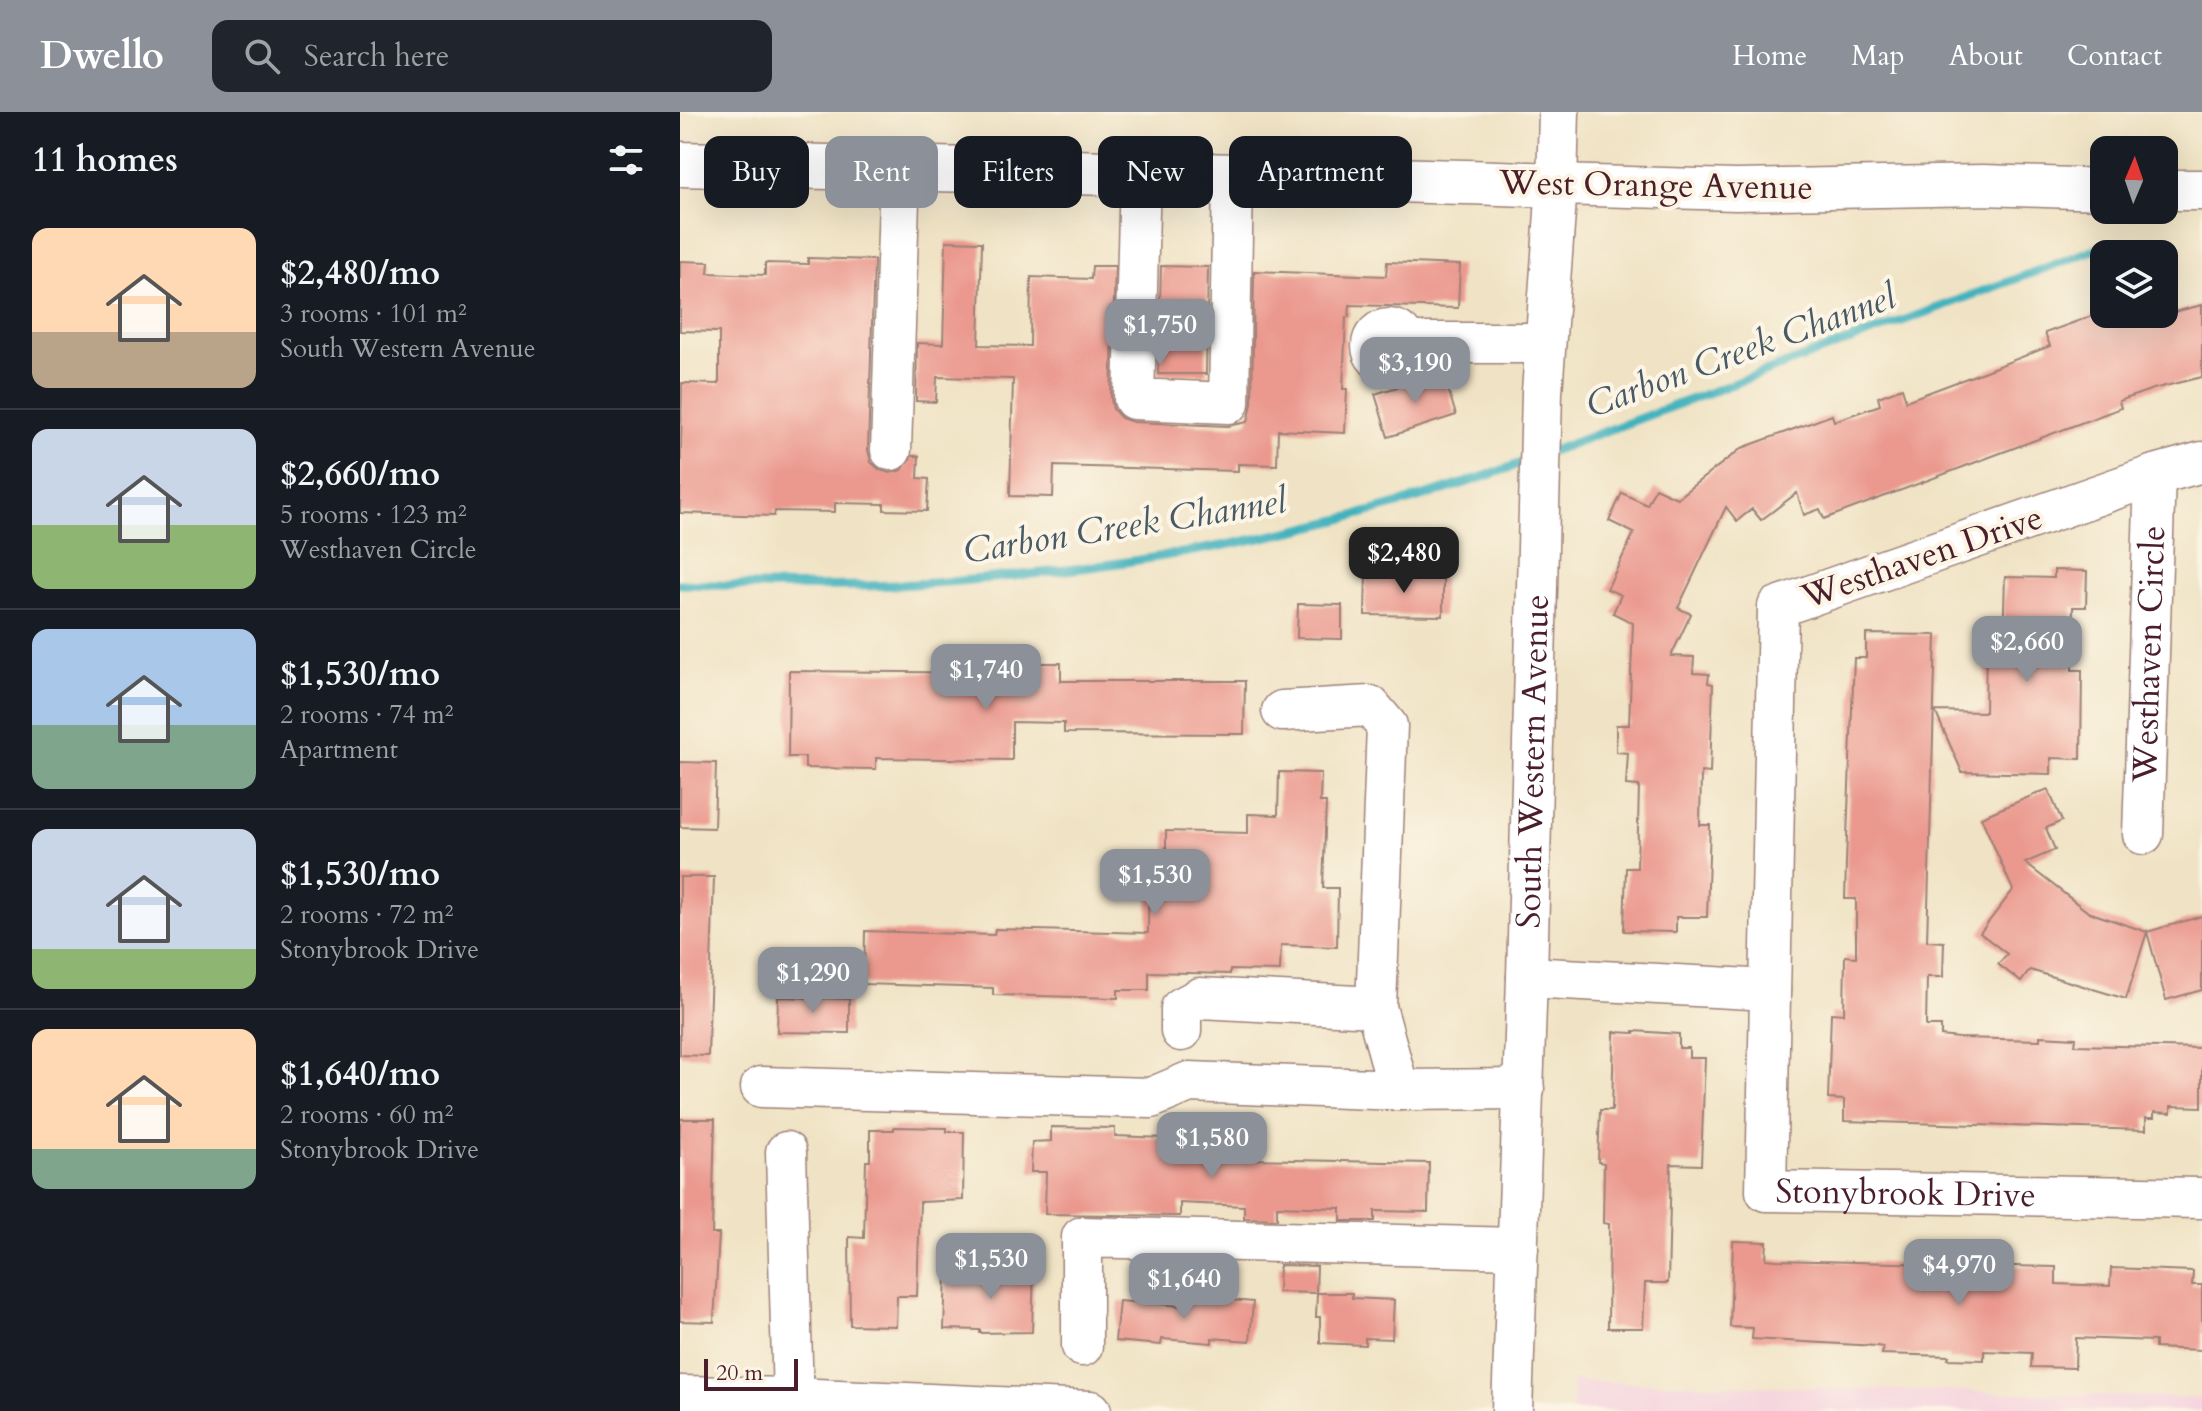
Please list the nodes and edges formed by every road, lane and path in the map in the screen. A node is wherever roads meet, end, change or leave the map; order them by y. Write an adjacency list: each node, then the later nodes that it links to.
1 (1559, 112): 7 (street, South Western Avenue)
2 (680, 164): 3 (main road, West Orange Avenue)
3 (825, 167)
4 (938, 170): 5 (main road, West Orange Avenue)
5 (1098, 174)
6 (1412, 180): 7 (main road, West Orange Avenue)
7 (1557, 185): 8 (street, West Orange Avenue); 15 (street, South Western Avenue)
8 (2090, 189)
9 (2178, 190): 10 (street)
10 (2202, 190)
11 (899, 208): 16 (street)
12 (1139, 208): 13 (street)
13 (1232, 208)
14 (1406, 343): 15 (street)
15 (1545, 343): 21 (street, South Western Avenue)
16 (891, 450)
17 (2202, 462): 18 (street, Westhaven Drive)
18 (2155, 475): 20 (street, Westhaven Circle); 22 (street, Westhaven Drive)
19 (1282, 711): 23 (street)
20 (2143, 834)
21 (1527, 977): 22 (street); 26 (street, South Western Avenue)
22 (1770, 990): 29 (street, Stonybrook Drive)
23 (1376, 1007): 24 (street); 27 (street)
24 (1181, 1031)
25 (761, 1087): 27 (street)
26 (1524, 1089): 27 (street); 30 (street, South Western Avenue)
27 (1399, 1090)
28 (786, 1152): 33 (street)
29 (2202, 1198)
30 (1518, 1248): 31 (street); 35 (street, South Western Avenue)
31 (1082, 1346)
32 (680, 1396): 33 (street)
33 (793, 1398): 34 (street)
34 (1091, 1411)
35 (1512, 1411)

